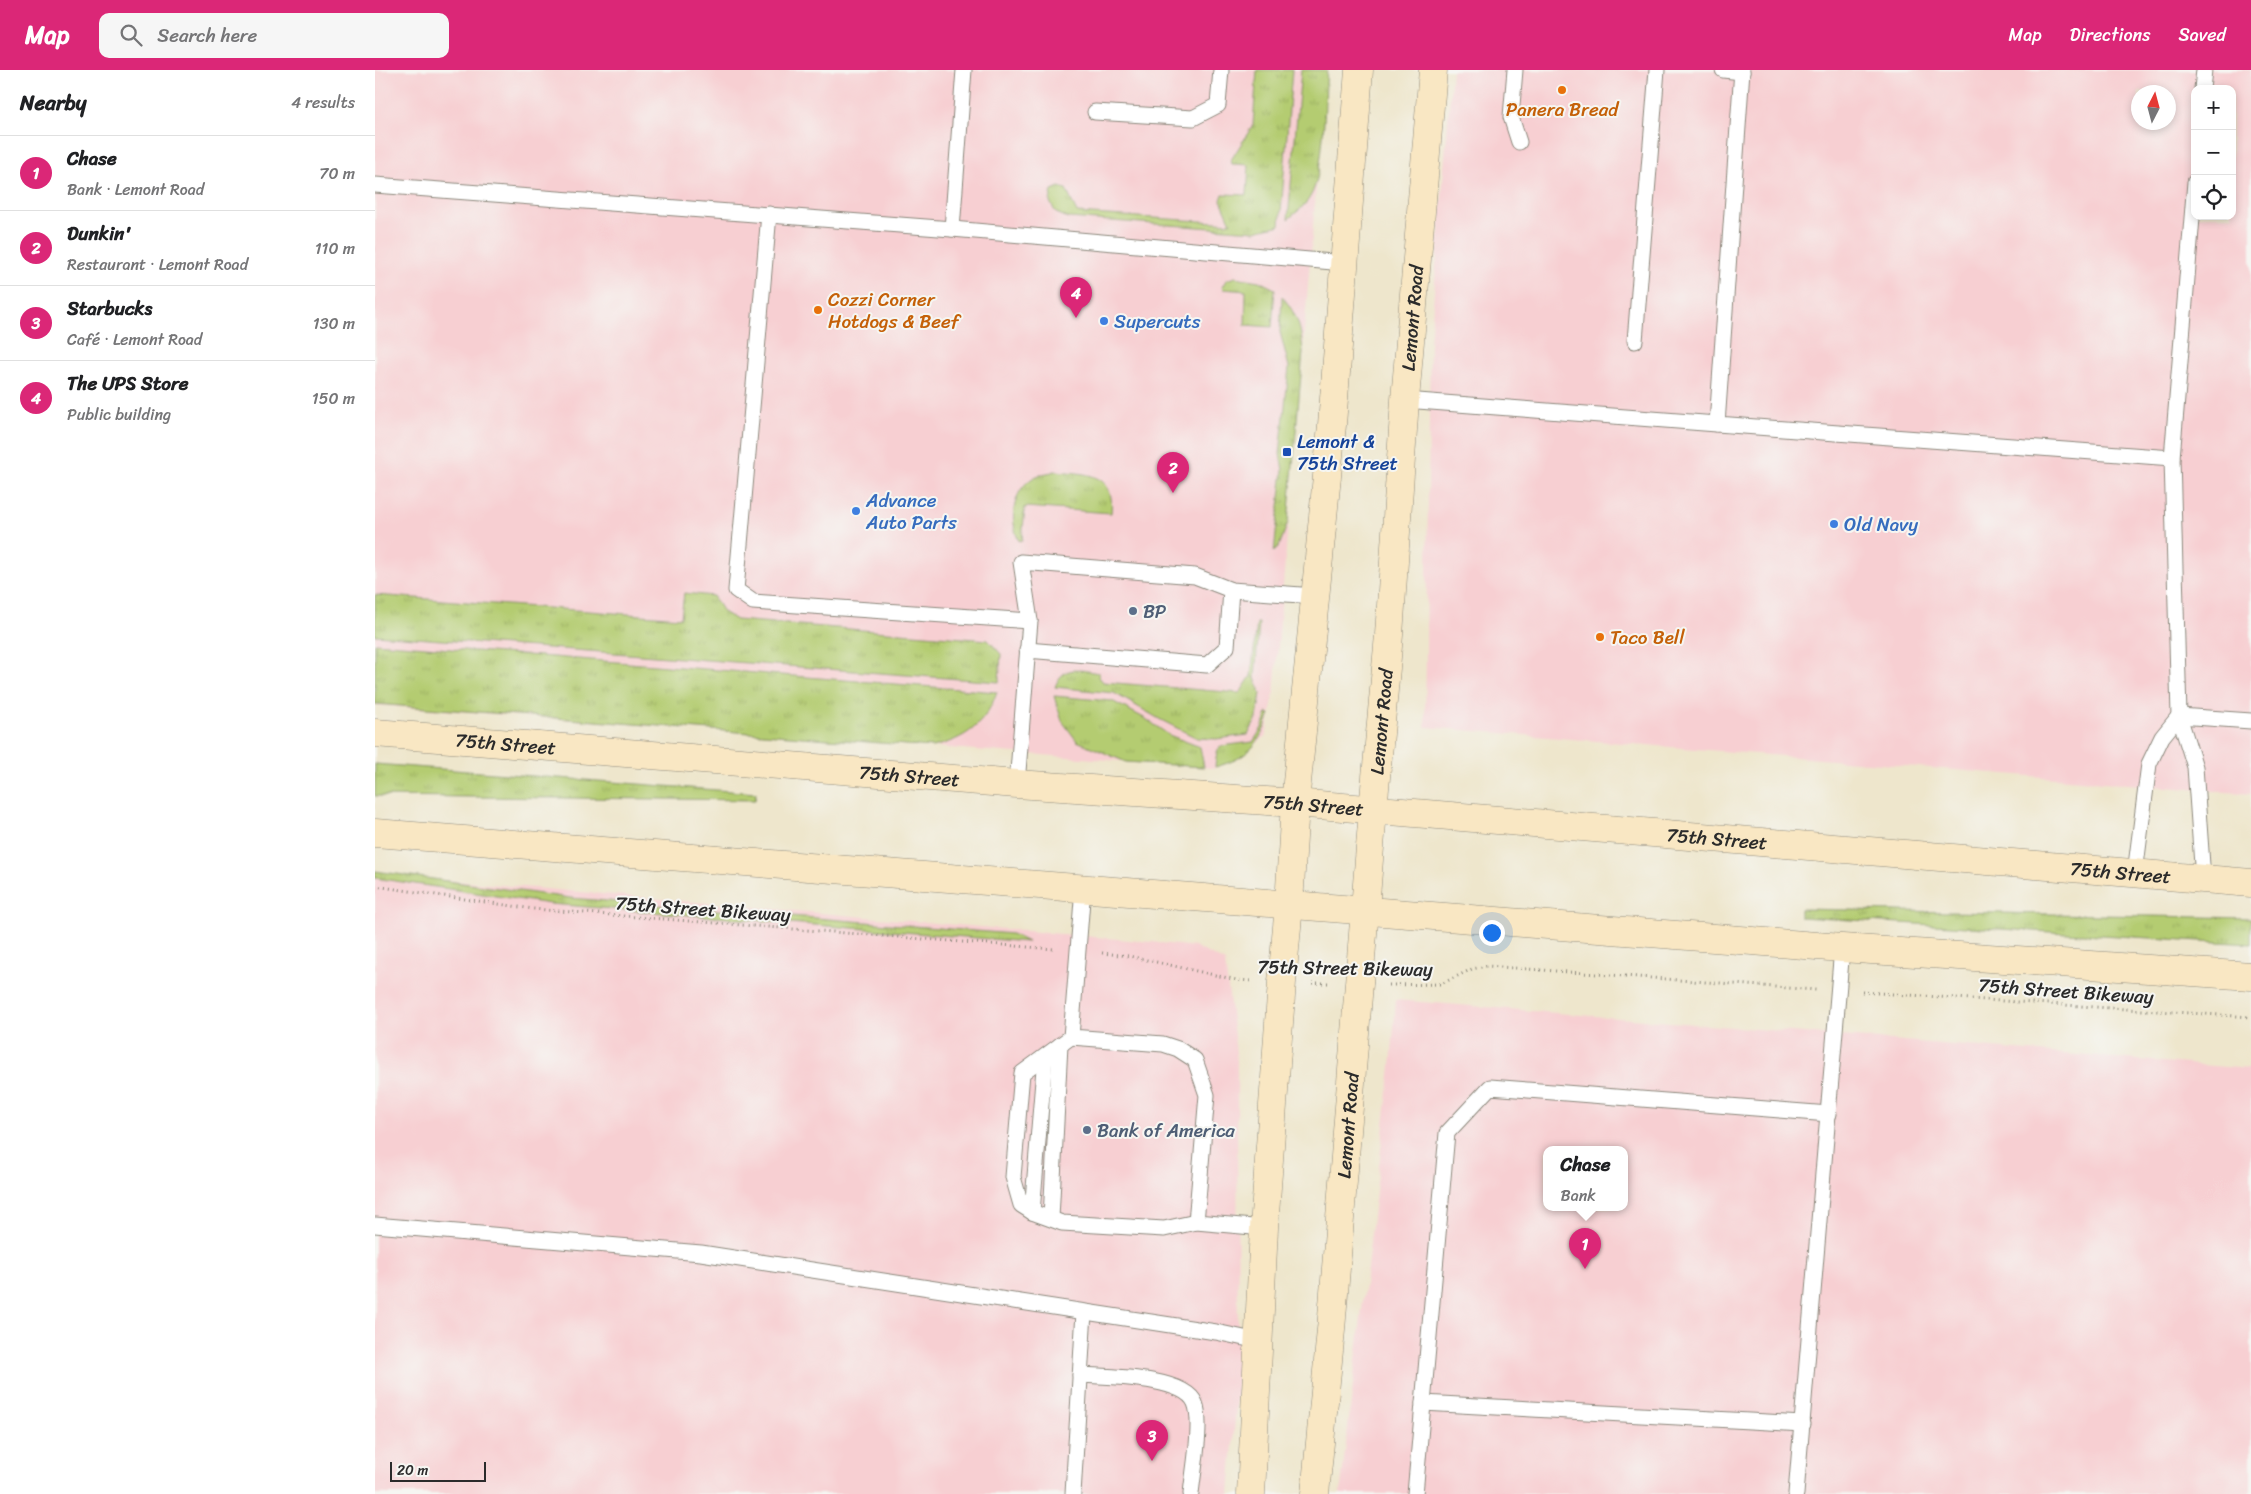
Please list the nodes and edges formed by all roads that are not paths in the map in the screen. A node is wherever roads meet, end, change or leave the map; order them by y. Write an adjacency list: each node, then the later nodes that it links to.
1 (964, 70): 16 (lane)
2 (1221, 70): 11 (lane)
3 (1359, 70): 17 (main road)
4 (1433, 70): 19 (main road, Lemont Road)
5 (1515, 70): 12 (lane)
6 (1657, 70): 18 (lane)
7 (1723, 70): 9 (lane)
8 (2204, 70): 10 (lane)
9 (1742, 71): 20 (lane)
10 (2202, 85)
11 (1095, 112)
12 (1519, 142)
13 (375, 185): 14 (lane)
14 (769, 214): 16 (lane); 24 (lane)
15 (2192, 220): 21 (lane)
16 (952, 229): 17 (lane)
17 (1344, 263): 23 (main road)
18 (1635, 341)
19 (1405, 400): 20 (lane); 31 (main road, Lemont Road)
20 (1717, 424): 21 (lane)
21 (2172, 458): 26 (lane)
22 (1231, 590): 23 (lane); 24 (lane); 25 (lane)
23 (1315, 596): 30 (main road)
24 (1030, 621): 25 (lane)
25 (1027, 650): 29 (lane)
26 (2179, 716): 27 (lane); 33 (lane); 34 (lane)
27 (2251, 721)
28 (375, 733): 29 (main road, 75th Street)
29 (1017, 784): 30 (main road, 75th Street)
30 (1295, 803): 31 (main road, 75th Street); 37 (main road)
31 (1373, 810): 33 (main road, 75th Street); 38 (main road, Lemont Road)
32 (375, 833): 36 (main road)
33 (2135, 873): 34 (main road, 75th Street)
34 (2203, 879): 35 (main road, 75th Street)
35 (2251, 883)
36 (1083, 888): 37 (main road); 41 (lane)
37 (1289, 905): 38 (main road); 48 (main road)
38 (1365, 910): 39 (main road); 57 (main road, Lemont Road)
39 (1843, 948): 40 (main road); 43 (lane)
40 (2251, 976)
41 (1066, 1041): 42 (lane); 45 (lane); 46 (lane)
42 (1045, 1057): 44 (lane); 44 (lane)
43 (1829, 1114): 52 (lane); 53 (lane)
44 (1032, 1212): 45 (lane)
45 (1051, 1218): 46 (lane)
46 (1196, 1222): 48 (lane)
47 (375, 1225): 49 (lane)
48 (1264, 1228): 50 (main road)
49 (1085, 1312): 50 (lane); 51 (lane)
50 (1258, 1340): 56 (main road)
51 (1080, 1374): 54 (lane); 55 (lane)
52 (1423, 1403): 53 (lane); 58 (lane)
53 (1803, 1424): 59 (lane)
54 (1073, 1494)
55 (1191, 1494)
56 (1251, 1494)
57 (1315, 1494)
58 (1415, 1494)
59 (1796, 1494)

